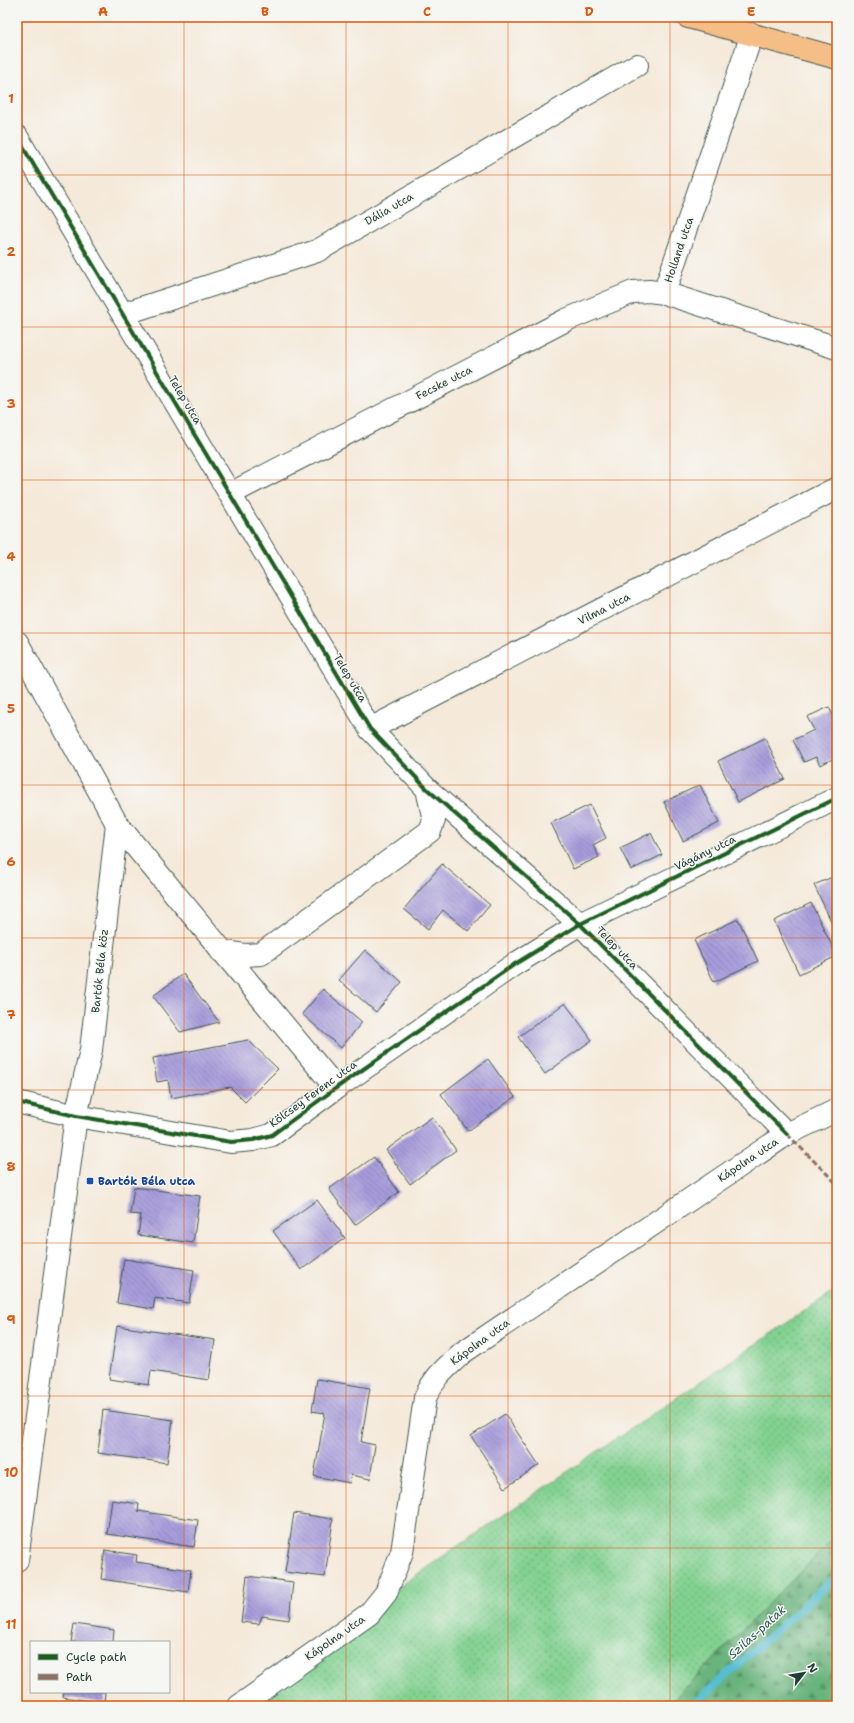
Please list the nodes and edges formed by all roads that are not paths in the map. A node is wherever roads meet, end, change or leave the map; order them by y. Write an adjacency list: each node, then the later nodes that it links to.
1 (688, 17): 2 (main road)
2 (752, 34): 3 (main road); 6 (street, Holland utca)
3 (837, 58)
4 (637, 65): 7 (street, Dália utca)
5 (17, 137): 7 (street, Telep utca)
6 (664, 293): 8 (street, Holland utca); 10 (street, Fecske utca)
7 (123, 314): 10 (street, Telep utca)
8 (837, 348)
9 (837, 488): 12 (street, Vilma utca)
10 (230, 494): 12 (street, Telep utca)
11 (17, 642): 15 (street)
12 (370, 729): 13 (street, Telep utca)
13 (427, 789): 16 (street, Telep utca); 17 (street)
14 (837, 798): 16 (street, Vágány utca)
15 (117, 824): 17 (street); 21 (street, Bartók Béla köz)
16 (580, 924): 18 (street, Kölcsey Ferenc utca); 22 (street, Telep utca)
17 (221, 951): 18 (street)
18 (336, 1088): 21 (street, Kölcsey Ferenc utca)
19 (17, 1102): 21 (street, Kölcsey Ferenc utca)
20 (837, 1110): 22 (street, Kápolna utca)
21 (76, 1116): 23 (street)
22 (787, 1134): 24 (street, Kápolna utca)
23 (17, 1560)
24 (239, 1706)

